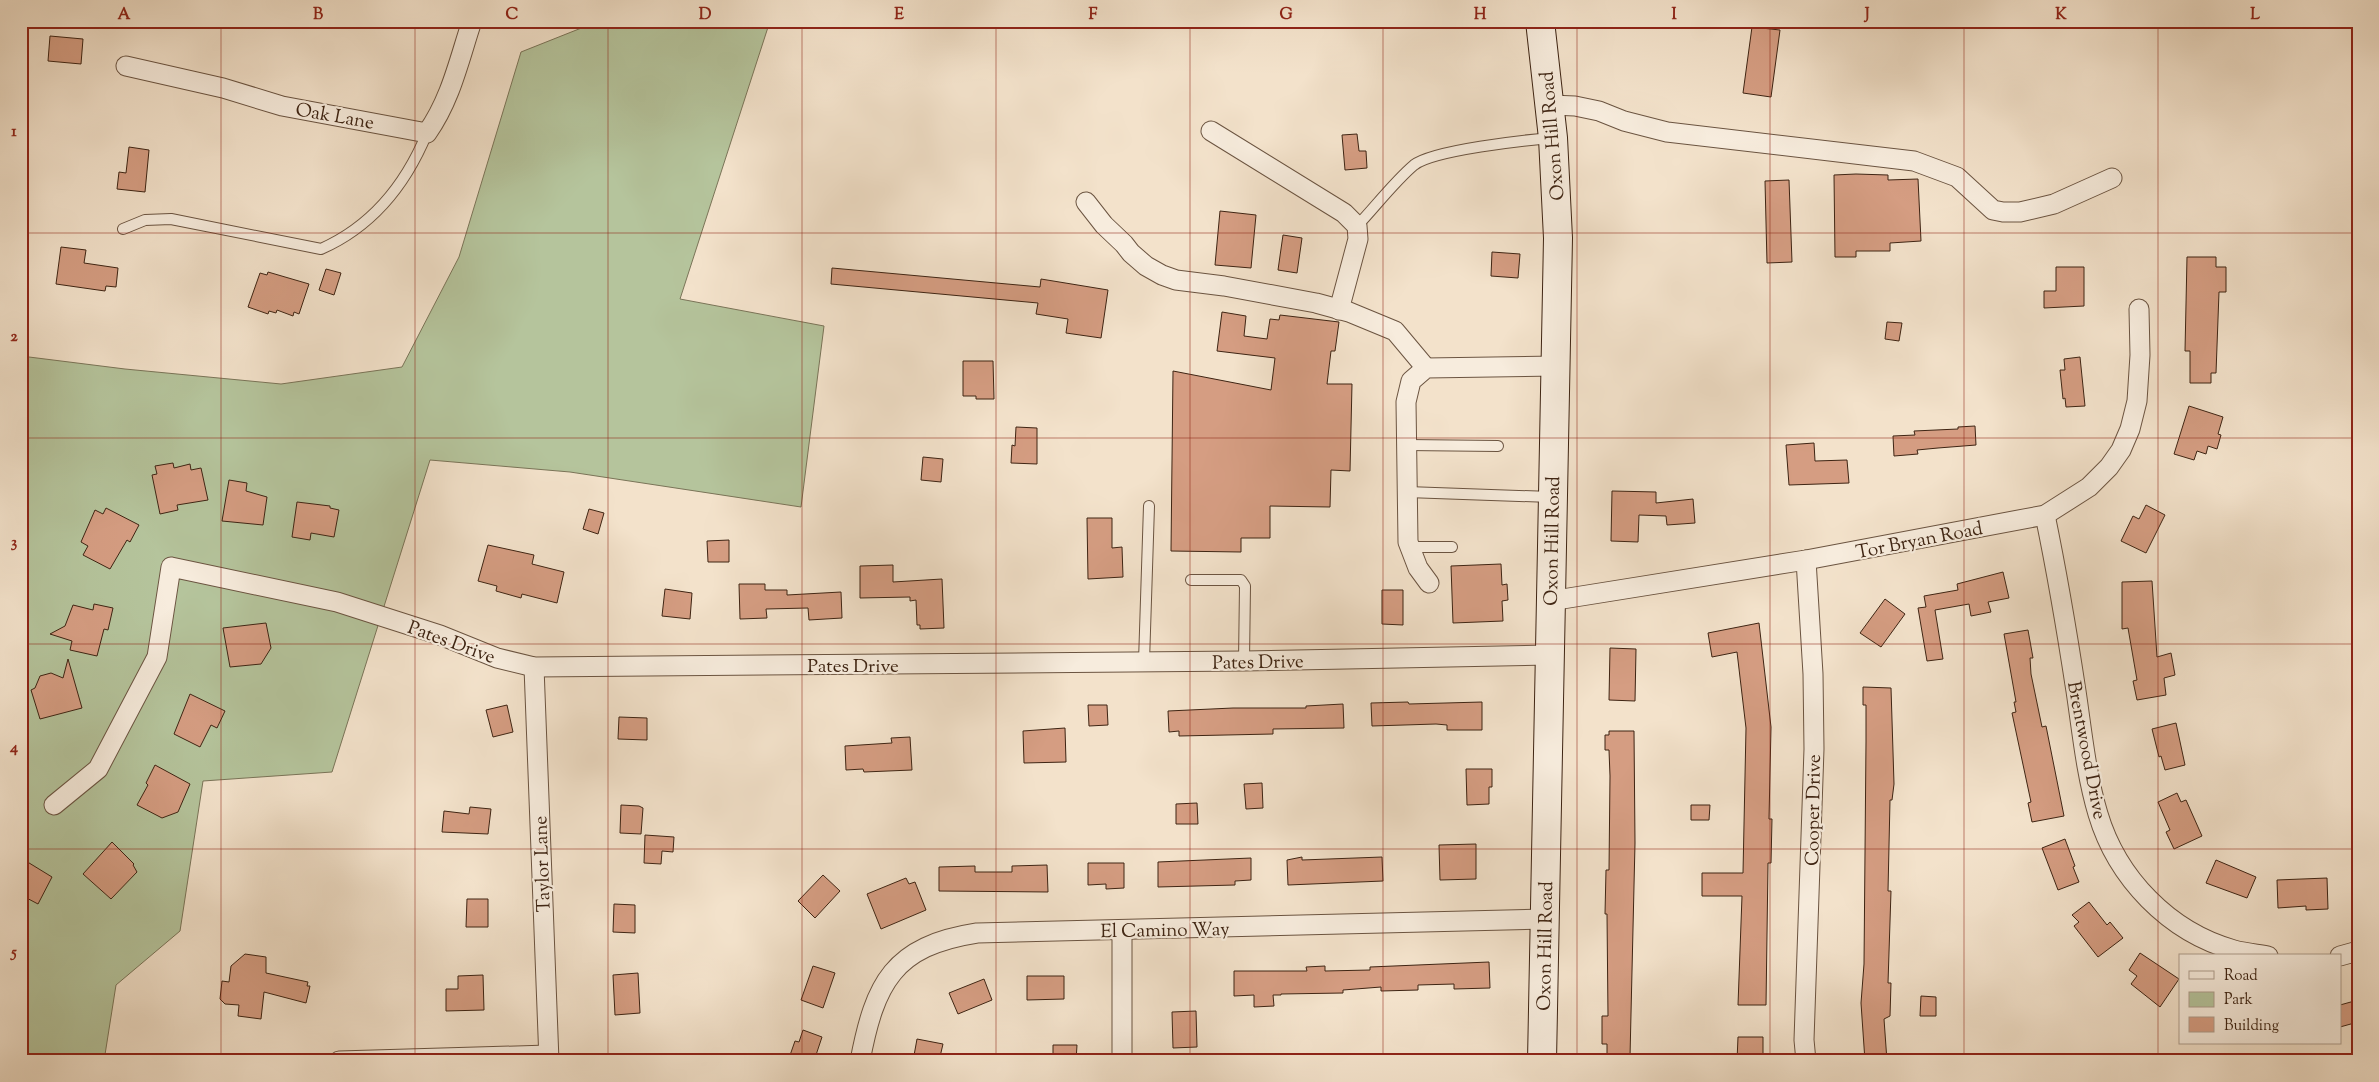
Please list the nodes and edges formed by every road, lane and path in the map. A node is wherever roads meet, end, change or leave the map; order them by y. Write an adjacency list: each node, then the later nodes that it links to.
1 (472, 21): 6 (street)
2 (1540, 21): 4 (main road, Oxon Hill Road)
3 (126, 66): 6 (street, Oak Lane)
4 (1550, 105): 7 (main road, Oxon Hill Road); 8 (street)
5 (1211, 131): 10 (street)
6 (428, 133): 11 (lane)
7 (1553, 138): 10 (lane); 14 (main road, Oxon Hill Road)
8 (2112, 178)
9 (1086, 202): 13 (street)
10 (1357, 226): 13 (street)
11 (123, 229)
12 (2139, 309): 21 (street, Tor Bryan Road)
13 (1339, 310): 15 (street)
14 (1556, 366): 15 (street); 19 (main road, Oxon Hill Road)
15 (1426, 368): 16 (street)
16 (1407, 445): 17 (lane); 18 (street)
17 (1498, 446)
18 (1407, 492): 19 (lane); 23 (street)
19 (1552, 497): 27 (main road, Oxon Hill Road)
20 (1149, 506): 30 (lane)
21 (2045, 515): 24 (street, Tor Bryan Road); 36 (street, Brentwood Drive)
22 (1452, 547): 23 (lane)
23 (1409, 548): 26 (street)
24 (1806, 560): 27 (street, Tor Bryan Road); 44 (street, Cooper Drive)
25 (1191, 580): 29 (lane)
26 (1429, 583)
27 (1550, 601): 28 (main road, Oxon Hill Road)
28 (1548, 655): 29 (street, Pates Drive); 33 (main road, Oxon Hill Road)
29 (1244, 661): 30 (street, Pates Drive)
30 (1144, 662): 31 (street, Pates Drive)
31 (534, 667): 32 (street, Pates Drive); 38 (street, Taylor Lane)
32 (54, 805)
33 (1544, 919): 34 (street, El Camino Way); 43 (main road, Oxon Hill Road)
34 (1122, 931): 40 (street, El Camino Way); 41 (street)
35 (2358, 951): 37 (street)
36 (2257, 954)
37 (2342, 955)
38 (548, 1058): 39 (street)
39 (339, 1061)
40 (860, 1061)
41 (1122, 1061)
42 (1463, 1061): 43 (lane)
43 (1541, 1061)
44 (1806, 1061)

